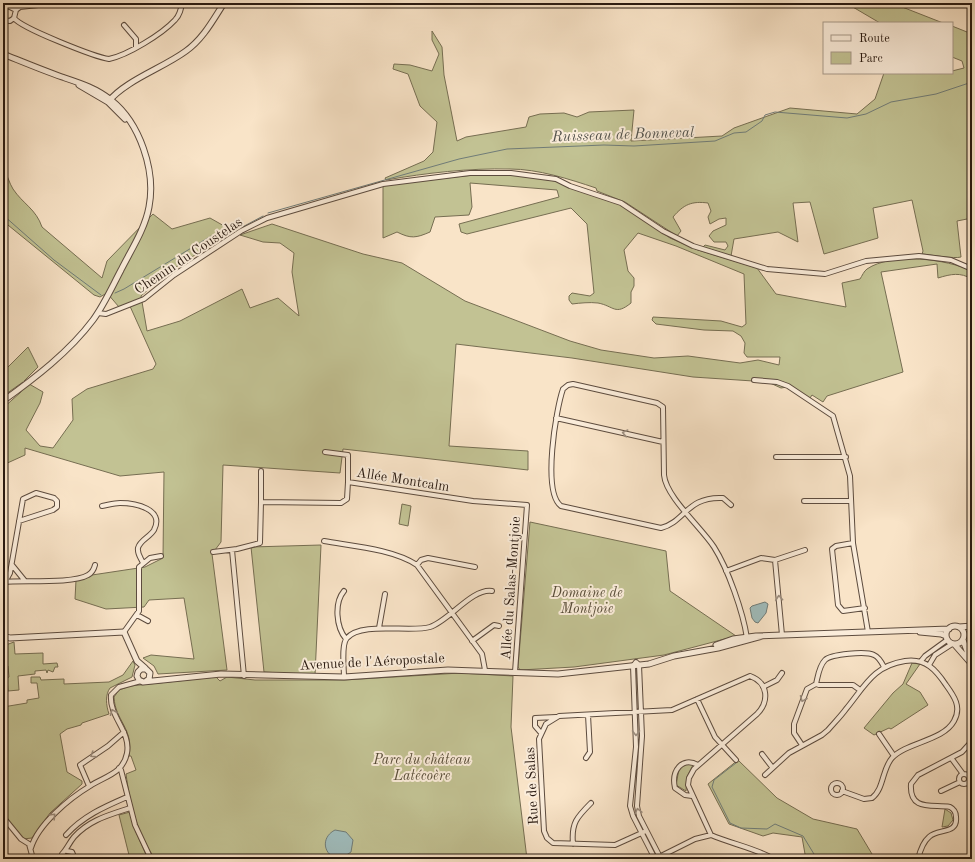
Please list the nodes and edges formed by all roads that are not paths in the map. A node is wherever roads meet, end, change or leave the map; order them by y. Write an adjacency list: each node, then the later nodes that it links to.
1 (56, 3): 7 (street)
2 (127, 3): 3 (street)
3 (171, 3)
4 (182, 3): 11 (street)
5 (222, 4): 13 (street)
6 (3, 6): 7 (street)
7 (16, 10): 8 (street)
8 (14, 18): 9 (street); 11 (street)
9 (3, 20)
10 (124, 25): 11 (street)
11 (136, 47)
12 (3, 54): 13 (street)
13 (110, 101): 15 (street)
14 (972, 269): 15 (street, Chemin du Coustelas)
15 (98, 313): 17 (street)
16 (754, 380): 22 (street)
17 (3, 402)
18 (556, 418): 19 (street, one-way to 18); 19 (street); 31 (street)
19 (663, 442): 31 (street)
20 (325, 452): 24 (street)
21 (776, 457): 22 (street)
22 (846, 457): 26 (street)
23 (261, 471): 27 (street)
24 (348, 482): 27 (street, Allée Montcalm); 28 (street, Allée Montcalm)
25 (804, 501): 26 (street)
26 (851, 501): 34 (street)
27 (261, 502): 35 (street)
28 (527, 505): 83 (street, Allée du Salas-Montjoie)
29 (731, 505): 31 (street)
30 (102, 506): 40 (street)
31 (685, 511): 45 (street)
32 (19, 521): 32 (street); 41 (street)
33 (324, 541): 43 (street)
34 (853, 543): 51 (street); 51 (street)
35 (232, 550): 37 (street); 86 (street)
36 (805, 550): 39 (street)
37 (213, 552)
38 (161, 556): 40 (street)
39 (775, 560): 45 (street); 64 (street, one-way to 39)
40 (143, 563): 53 (street)
41 (12, 565): 46 (street); 47 (street)
42 (95, 565): 46 (street)
43 (417, 565): 44 (street); 52 (street)
44 (475, 568)
45 (726, 571): 69 (street)
46 (24, 581): 47 (street)
47 (4, 582)
48 (344, 591): 68 (street)
49 (492, 591): 52 (street)
50 (385, 594): 58 (street)
51 (865, 608): 62 (street)
52 (452, 612): 58 (street); 72 (street)
53 (137, 615): 54 (street); 61 (street)
54 (148, 621)
55 (499, 626): 72 (street)
56 (972, 626): 57 (street); 63 (street)
57 (959, 627): 59 (street); 63 (street)
58 (379, 628): 68 (street)
59 (949, 629): 60 (street, Avenue de l'Aéropostale); 67 (street)
60 (904, 630): 62 (street, Avenue de l'Aéropostale); 67 (street, Avenue de l'Aéropostale)
61 (124, 632): 66 (street); 74 (street)
62 (868, 632): 64 (street, Avenue de l'Aéropostale)
63 (965, 634): 70 (street)
64 (782, 635): 69 (street, Avenue de l'Aéropostale)
65 (3, 636): 66 (street)
66 (10, 638): 71 (street)
67 (947, 638): 73 (street); 75 (street)
68 (346, 639): 87 (street)
69 (747, 639): 78 (street, Avenue de l'Aéropostale)
70 (963, 640): 73 (street); 77 (street)
71 (3, 641)
72 (472, 641): 81 (street)
73 (953, 644): 76 (street); 77 (street)
74 (137, 661): 80 (street); 82 (street)
75 (921, 661): 76 (street); 79 (street)
76 (929, 664): 104 (street)
77 (972, 664)
78 (636, 665): 83 (street, Avenue de l'Aéropostale); 94 (street)
79 (884, 667): 90 (street); 92 (street)
80 (145, 668): 82 (street); 84 (street)
81 (485, 670): 83 (street, Avenue de l'Aéropostale); 87 (street, Avenue de l'Aéropostale)
82 (138, 672): 89 (street)
83 (515, 672)
84 (150, 673): 88 (street); 89 (street)
85 (782, 673): 91 (street)
86 (244, 676): 87 (street, Avenue de l'Aéropostale); 88 (street, Avenue de l'Aéropostale)
87 (344, 677)
88 (158, 680): 89 (street, Avenue de l'Aéropostale)
89 (143, 681): 97 (street, Avenue de l'Aéropostale, one-way to 89)
90 (816, 684): 92 (street); 102 (street, one-way to 102)
91 (763, 687): 93 (street); 101 (street)
92 (860, 690): 102 (street)
93 (697, 699): 94 (street); 101 (street)
94 (638, 712): 95 (street); 122 (street)
95 (588, 715): 96 (street); 105 (street)
96 (558, 716): 98 (street, Rue de Salas); 98 (street)
97 (124, 732): 110 (street, Avenue de l'Aéropostale); 114 (street, one-way to 114)
98 (541, 733): 125 (street, Rue de Salas)
99 (880, 734): 104 (street)
100 (972, 740): 106 (street)
101 (722, 745): 107 (street); 108 (street)
102 (802, 745): 109 (street)
103 (762, 754): 109 (street)
104 (894, 756): 115 (street)
105 (586, 758)
106 (952, 758): 111 (street); 134 (street)
107 (736, 760)
108 (698, 765): 118 (street); 118 (street)
109 (772, 767): 112 (street)
110 (119, 768): 114 (street); 117 (street)
111 (963, 774): 113 (street); 113 (street)
112 (765, 775)
113 (960, 782): 116 (street)
114 (89, 786): 126 (street, one-way to 114)
115 (842, 791)
116 (941, 791)
117 (127, 796): 120 (street); 123 (street)
118 (692, 796): 124 (street)
119 (591, 803): 125 (street)
120 (130, 808): 127 (street); 132 (street)
121 (3, 817): 126 (street)
122 (644, 832): 125 (street, Rue de Salas); 128 (street)
123 (66, 835)
124 (711, 835): 128 (street); 133 (street)
125 (573, 844)
126 (31, 848): 129 (street)
127 (67, 851): 130 (street); 131 (street)
128 (658, 858)
129 (33, 859)
130 (62, 859)
131 (75, 859)
132 (151, 859)
133 (774, 859)
134 (918, 859)

